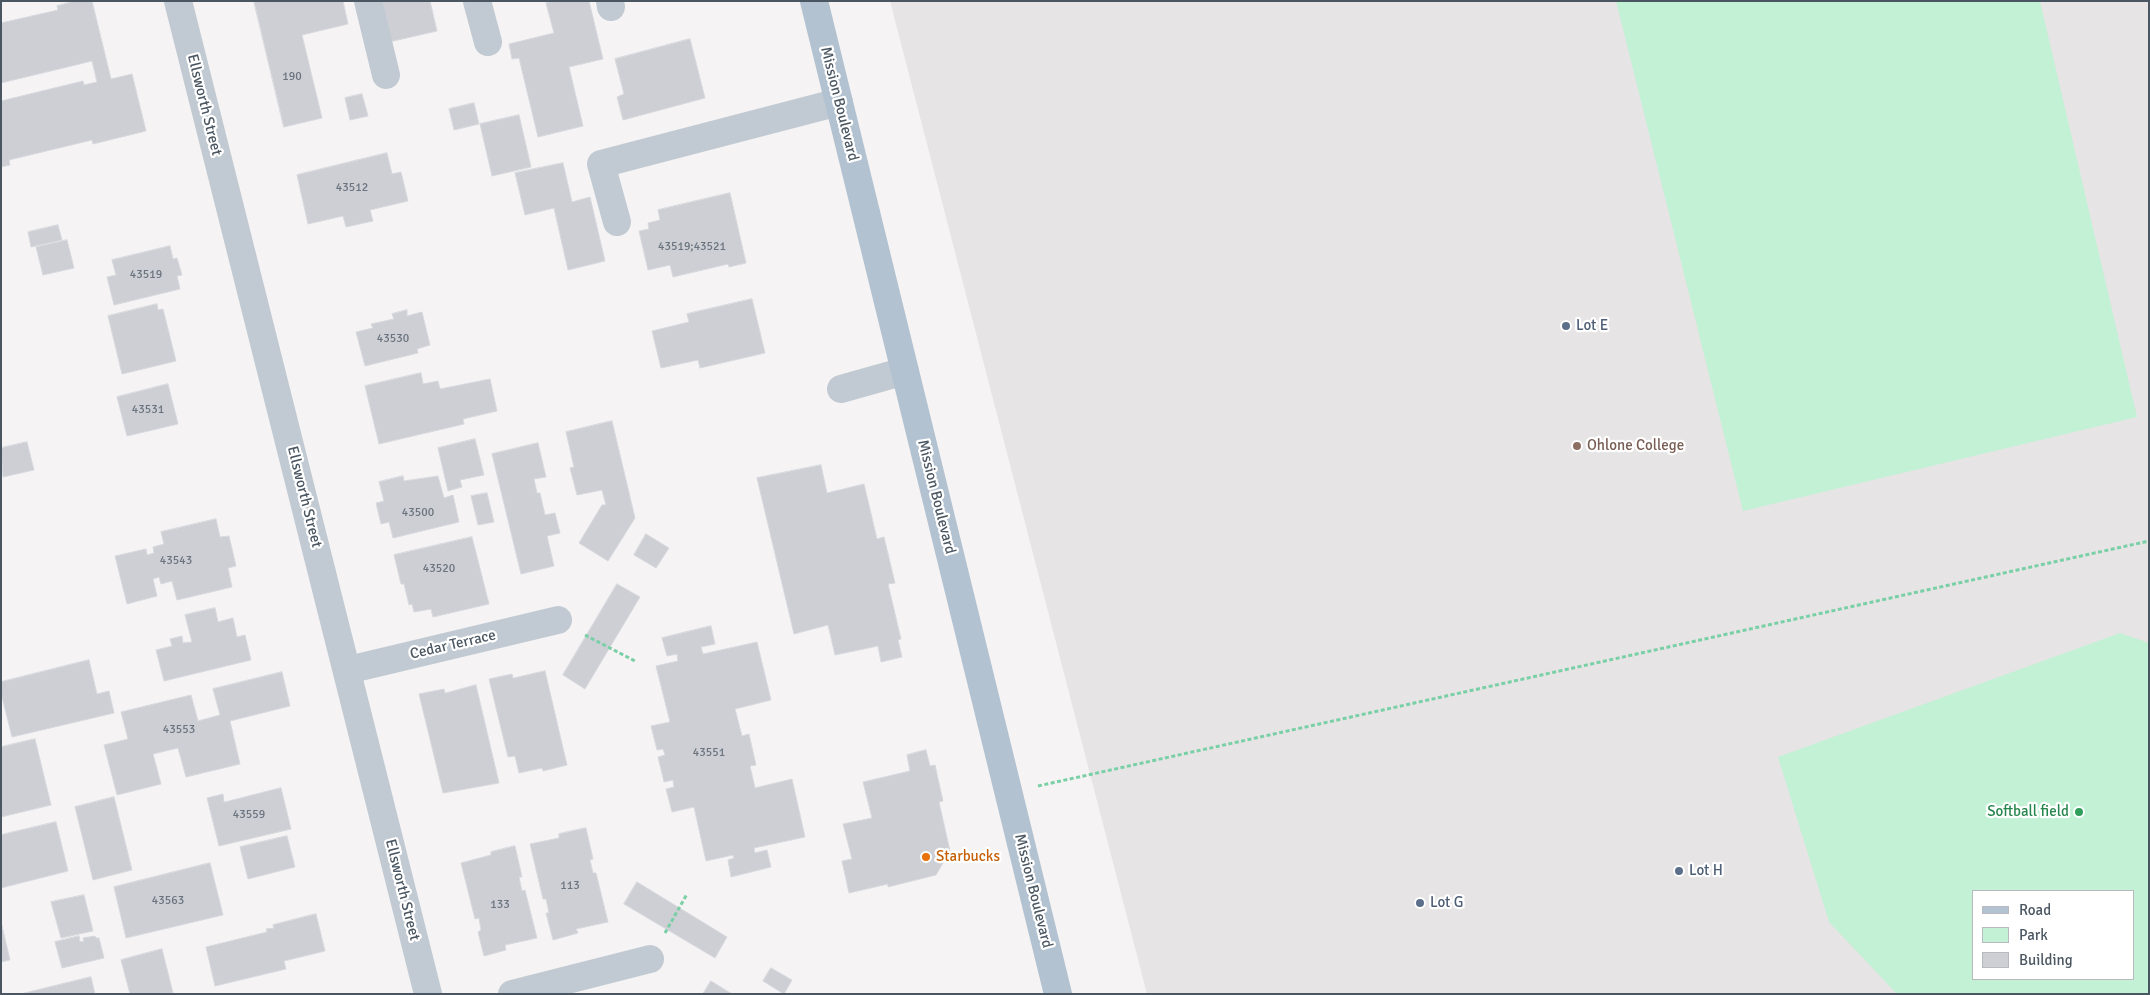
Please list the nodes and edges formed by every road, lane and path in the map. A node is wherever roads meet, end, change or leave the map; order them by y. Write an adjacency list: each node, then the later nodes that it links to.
1 (178, 1): 14 (street, Ellsworth Street)
2 (368, 1): 6 (street)
3 (477, 1): 5 (street)
4 (814, 1): 7 (main road, Mission Boulevard)
5 (488, 42)
6 (386, 75)
7 (839, 102): 8 (street); 9 (main road, Mission Boulevard)
8 (617, 222)
9 (905, 371): 10 (street); 15 (main road, Mission Boulevard)
10 (842, 389)
11 (2149, 541): 15 (path)
12 (558, 620): 13 (path); 14 (street, Cedar Terrace)
13 (637, 662)
14 (348, 670): 18 (street, Ellsworth Street)
15 (1008, 792): 20 (main road, Mission Boulevard)
16 (687, 894): 17 (path)
17 (650, 959): 19 (street)
18 (428, 994)
19 (512, 994)
20 (1058, 994)

